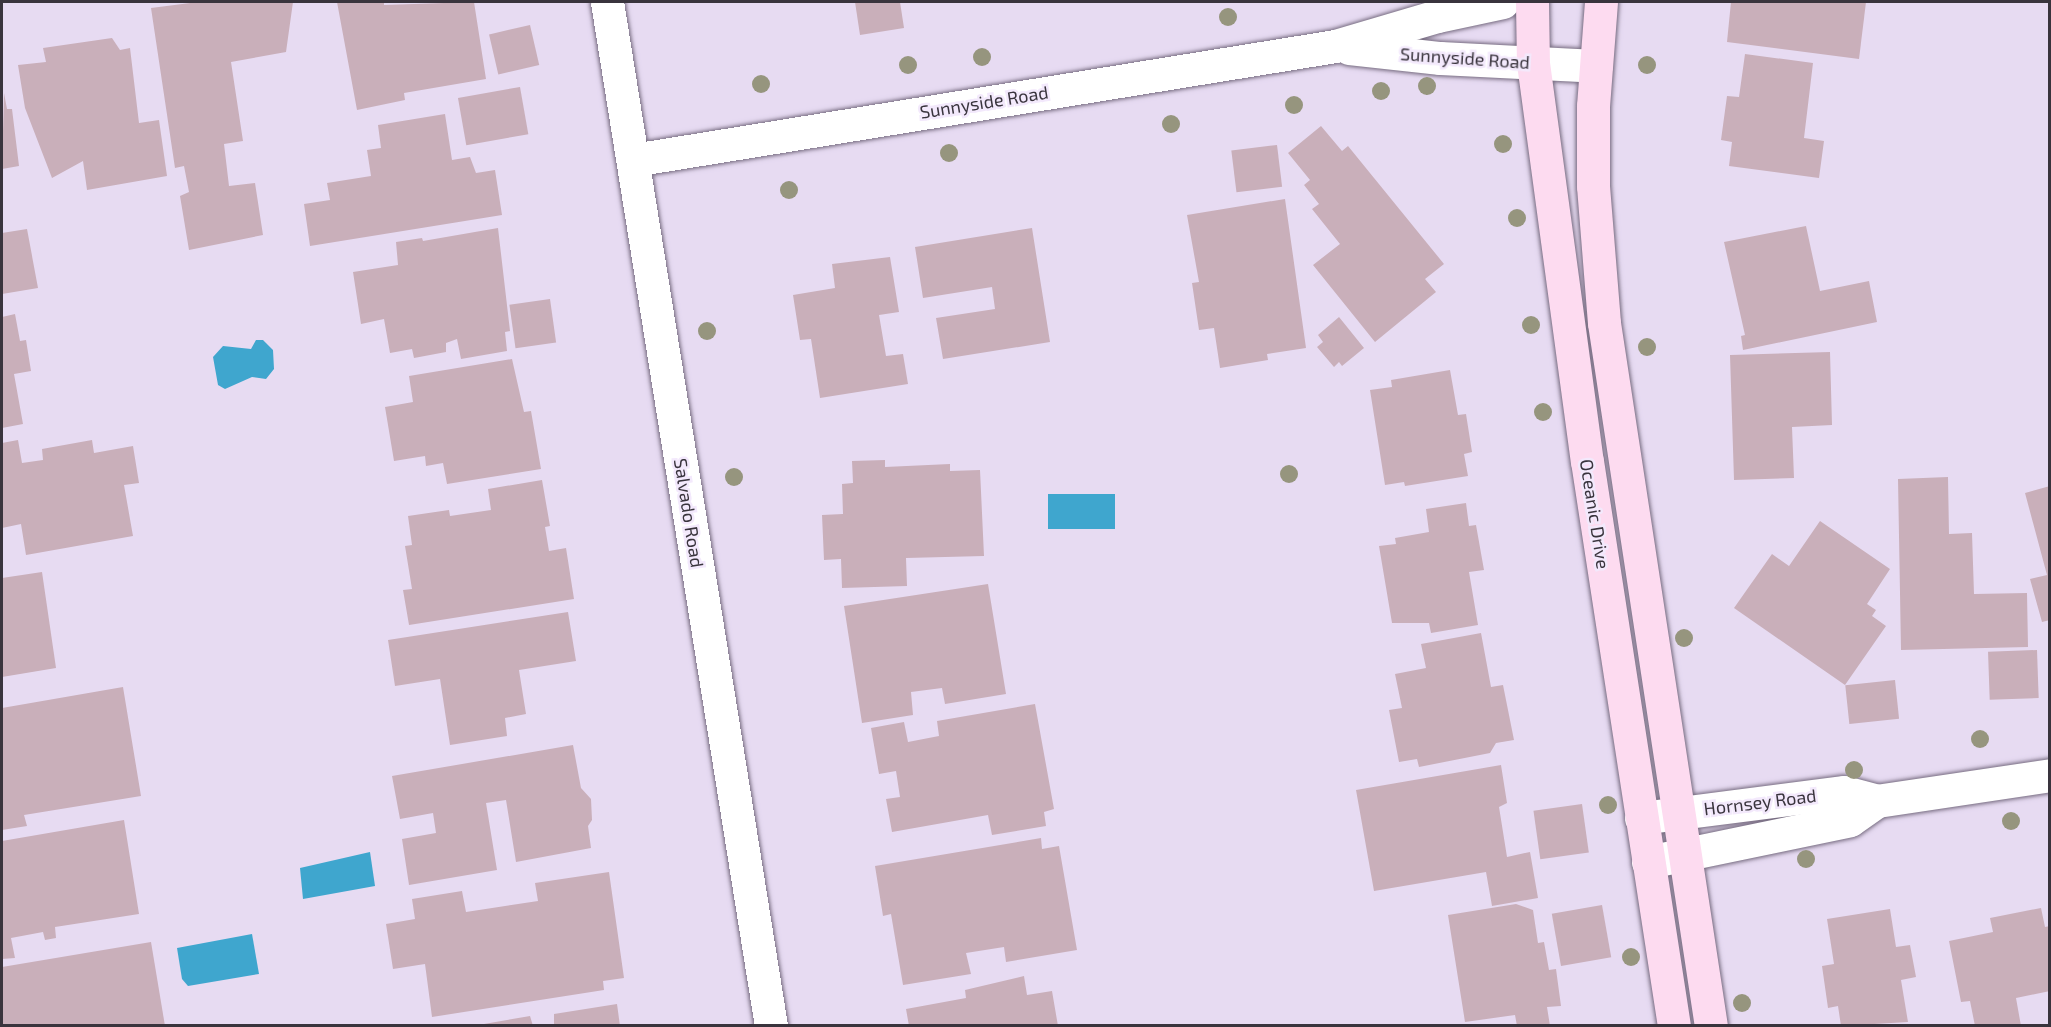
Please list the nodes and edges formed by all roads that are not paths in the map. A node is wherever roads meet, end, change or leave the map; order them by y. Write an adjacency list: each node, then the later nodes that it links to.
1 (608, 2): 8 (street, Salvado Road)
2 (1503, 2): 5 (street, Sunnyside Road)
3 (1532, 2): 6 (main road, Oceanic Drive)
4 (1601, 2): 7 (main road, Oceanic Drive)
5 (1335, 46): 6 (street, Sunnyside Road); 8 (street, Sunnyside Road)
6 (1533, 63): 7 (street, Sunnyside Road); 12 (main road, Oceanic Drive)
7 (1596, 66): 11 (main road, Oceanic Drive)
8 (633, 160): 15 (street, Salvado Road)
9 (2049, 775): 10 (street, Hornsey Road)
10 (1877, 801): 11 (street, Hornsey Road); 13 (street, Hornsey Road)
11 (1677, 813): 12 (street, Hornsey Road); 13 (main road, Oceanic Drive)
12 (1641, 818): 14 (main road, Oceanic Drive)
13 (1684, 855): 14 (street, Hornsey Road); 17 (main road, Oceanic Drive)
14 (1648, 862): 16 (main road, Oceanic Drive)
15 (771, 1026)
16 (1674, 1026)
17 (1711, 1026)

